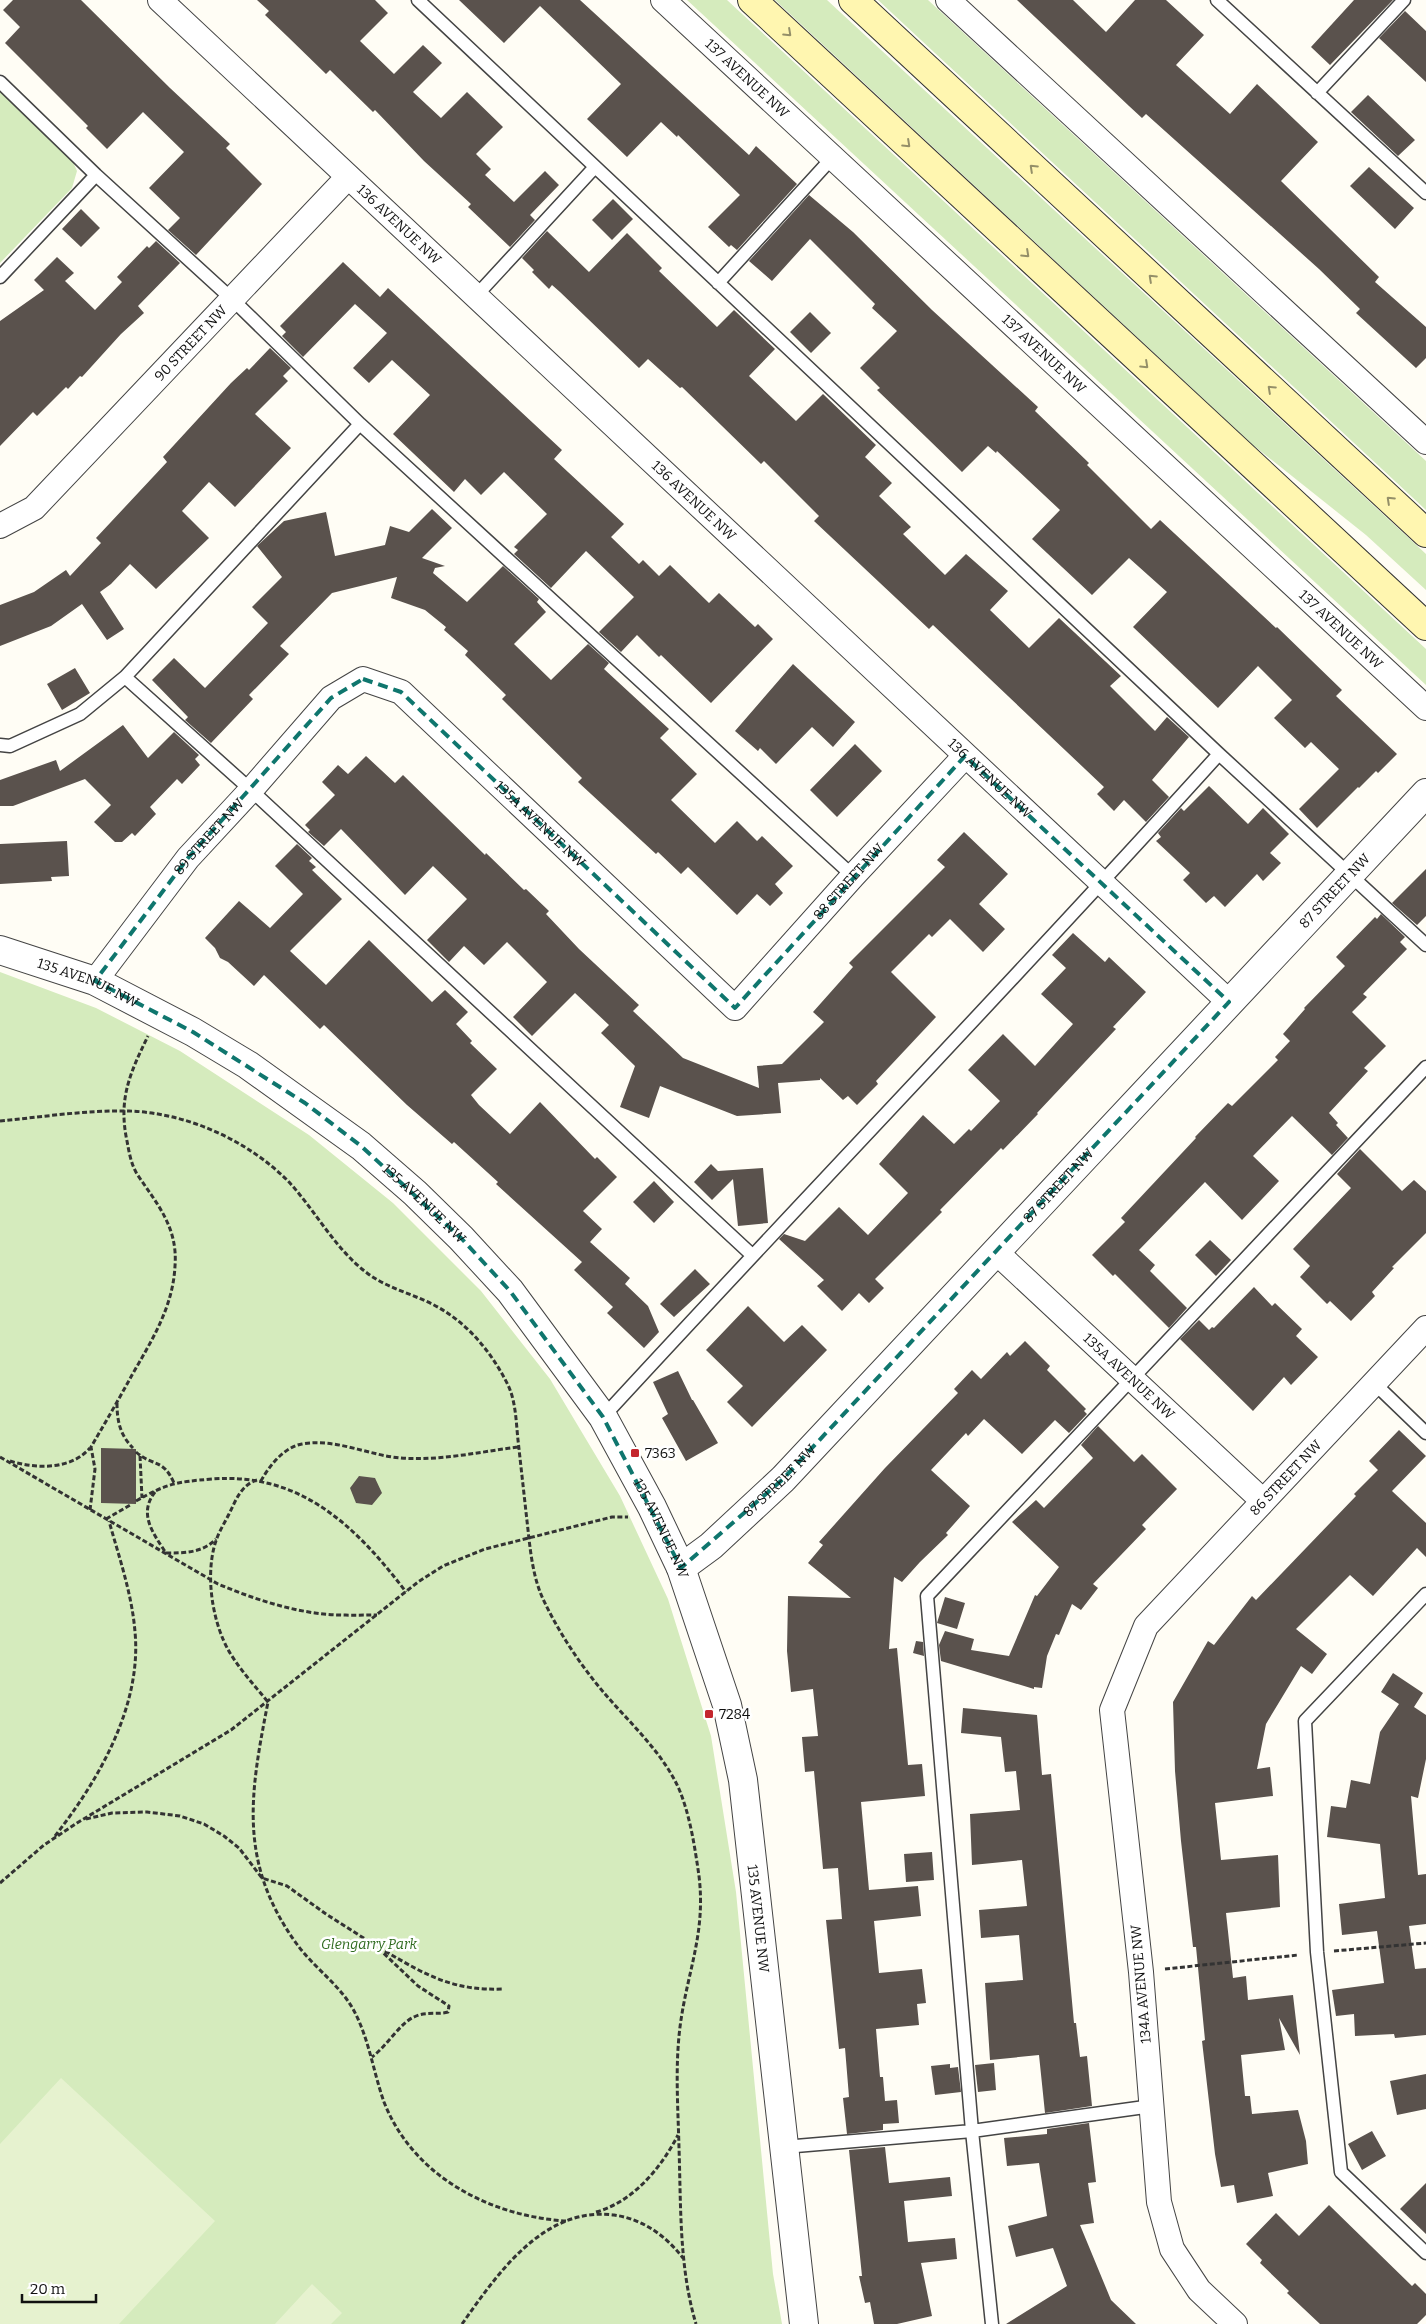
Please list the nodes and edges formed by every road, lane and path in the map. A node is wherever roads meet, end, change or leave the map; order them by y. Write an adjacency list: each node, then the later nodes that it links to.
1 (160, 0): 14 (street, 136 AVENUE NW)
2 (418, 0): 12 (lane)
3 (664, 0): 11 (street, 137 AVENUE NW)
4 (752, 0): 24 (main road, one-way to 24)
5 (853, 0): 23 (main road, one-way to 5)
6 (948, 0): 21 (street)
7 (1217, 0): 10 (lane)
8 (1404, 0): 10 (lane)
9 (0, 82): 13 (lane)
10 (1317, 93): 15 (lane)
11 (832, 158): 17 (lane); 27 (street, 137 AVENUE NW)
12 (594, 168): 17 (lane); 18 (lane)
13 (96, 175): 16 (lane); 19 (lane)
14 (348, 177): 18 (street, 136 AVENUE NW); 19 (street, 90 STREET NW)
15 (1426, 193)
16 (0, 277)
17 (718, 283): 29 (lane)
18 (475, 297): 30 (street, 136 AVENUE NW)
19 (233, 300): 20 (lane); 22 (street, 90 STREET NW)
20 (360, 424): 25 (lane); 34 (lane)
21 (1426, 442)
22 (0, 526)
23 (1426, 533)
24 (1426, 626)
25 (125, 677): 28 (lane); 31 (lane)
26 (330, 698): 31 (street, 89 STREET NW); 40 (street, 135A AVENUE NW)
27 (1426, 708)
28 (0, 745)
29 (1219, 754): 33 (lane); 35 (lane)
30 (964, 756): 34 (street, 88 STREET NW); 35 (street, 136 AVENUE NW)
31 (251, 790): 38 (street, 89 STREET NW); 46 (lane)
32 (1426, 793): 33 (street, 87 STREET NW)
33 (1350, 874): 36 (lane); 39 (street, 87 STREET NW)
34 (853, 876): 40 (street, 88 STREET NW)
35 (1101, 885): 39 (street, 136 AVENUE NW); 46 (lane)
36 (1426, 945)
37 (0, 950): 38 (street, 135 AVENUE NW)
38 (95, 981): 51 (street, 135 AVENUE NW)
39 (1229, 1002): 45 (street, 87 STREET NW)
40 (735, 1008)
41 (149, 1036): 43 (path)
42 (1426, 1067): 48 (lane)
43 (124, 1112): 44 (path); 50 (path); 54 (path)
44 (0, 1121)
45 (996, 1252): 48 (street, 135A AVENUE NW); 71 (street, 87 STREET NW)
46 (752, 1255): 51 (lane)
47 (1426, 1328): 49 (street, 86 STREET NW)
48 (1132, 1379): 63 (street, 135A AVENUE NW); 89 (lane)
49 (1373, 1382): 52 (lane); 63 (street, 86 STREET NW)
50 (117, 1402): 53 (path); 55 (path)
51 (603, 1417): 71 (street, 135 AVENUE NW)
52 (1426, 1433)
53 (91, 1447): 57 (path); 65 (path)
54 (518, 1447): 58 (path); 68 (path)
55 (136, 1452): 59 (path); 61 (path)
56 (0, 1457): 57 (path)
57 (4, 1460): 65 (path)
58 (259, 1481): 59 (path); 69 (path); 73 (path)
59 (174, 1483): 60 (path)
60 (156, 1489): 61 (path); 70 (path)
61 (142, 1498): 62 (path)
62 (136, 1501)
63 (1263, 1501): 76 (street, 86 STREET NW)
64 (132, 1504): 67 (path)
65 (90, 1510): 67 (path)
66 (633, 1517): 68 (path)
67 (107, 1520): 70 (path); 79 (path)
68 (529, 1537): 73 (path); 90 (path)
69 (216, 1539): 70 (path); 72 (path)
70 (166, 1554): 72 (path)
71 (681, 1568): 91 (street, 135 AVENUE NW)
72 (212, 1580): 75 (path); 77 (path)
73 (406, 1592): 75 (path)
74 (1426, 1594): 84 (lane)
75 (377, 1614): 77 (path)
76 (1146, 1626): 85 (street, 134A AVENUE NW)
77 (268, 1702): 78 (path); 80 (path)
78 (82, 1819): 79 (path); 80 (path)
79 (52, 1840): 81 (path)
80 (262, 1878): 83 (path); 87 (path)
81 (0, 1883)
82 (1426, 1943): 84 (path)
83 (376, 1946): 86 (path); 87 (path)
84 (1317, 1952): 85 (path); 94 (lane)
85 (1141, 1972): 88 (street, 134A AVENUE NW)
86 (504, 1989)
87 (372, 2057): 93 (path)
88 (1152, 2106): 89 (lane); 100 (street, 134A AVENUE NW)
89 (972, 2131): 91 (lane); 99 (lane)
90 (678, 2134): 92 (path); 95 (path)
91 (784, 2146): 98 (street, 135 AVENUE NW)
92 (587, 2215): 93 (path); 95 (path)
93 (566, 2221): 96 (path)
94 (1426, 2252)
95 (684, 2259): 97 (path)
96 (462, 2324)
97 (696, 2324)
98 (804, 2324)
99 (992, 2324)
100 (1235, 2324)

